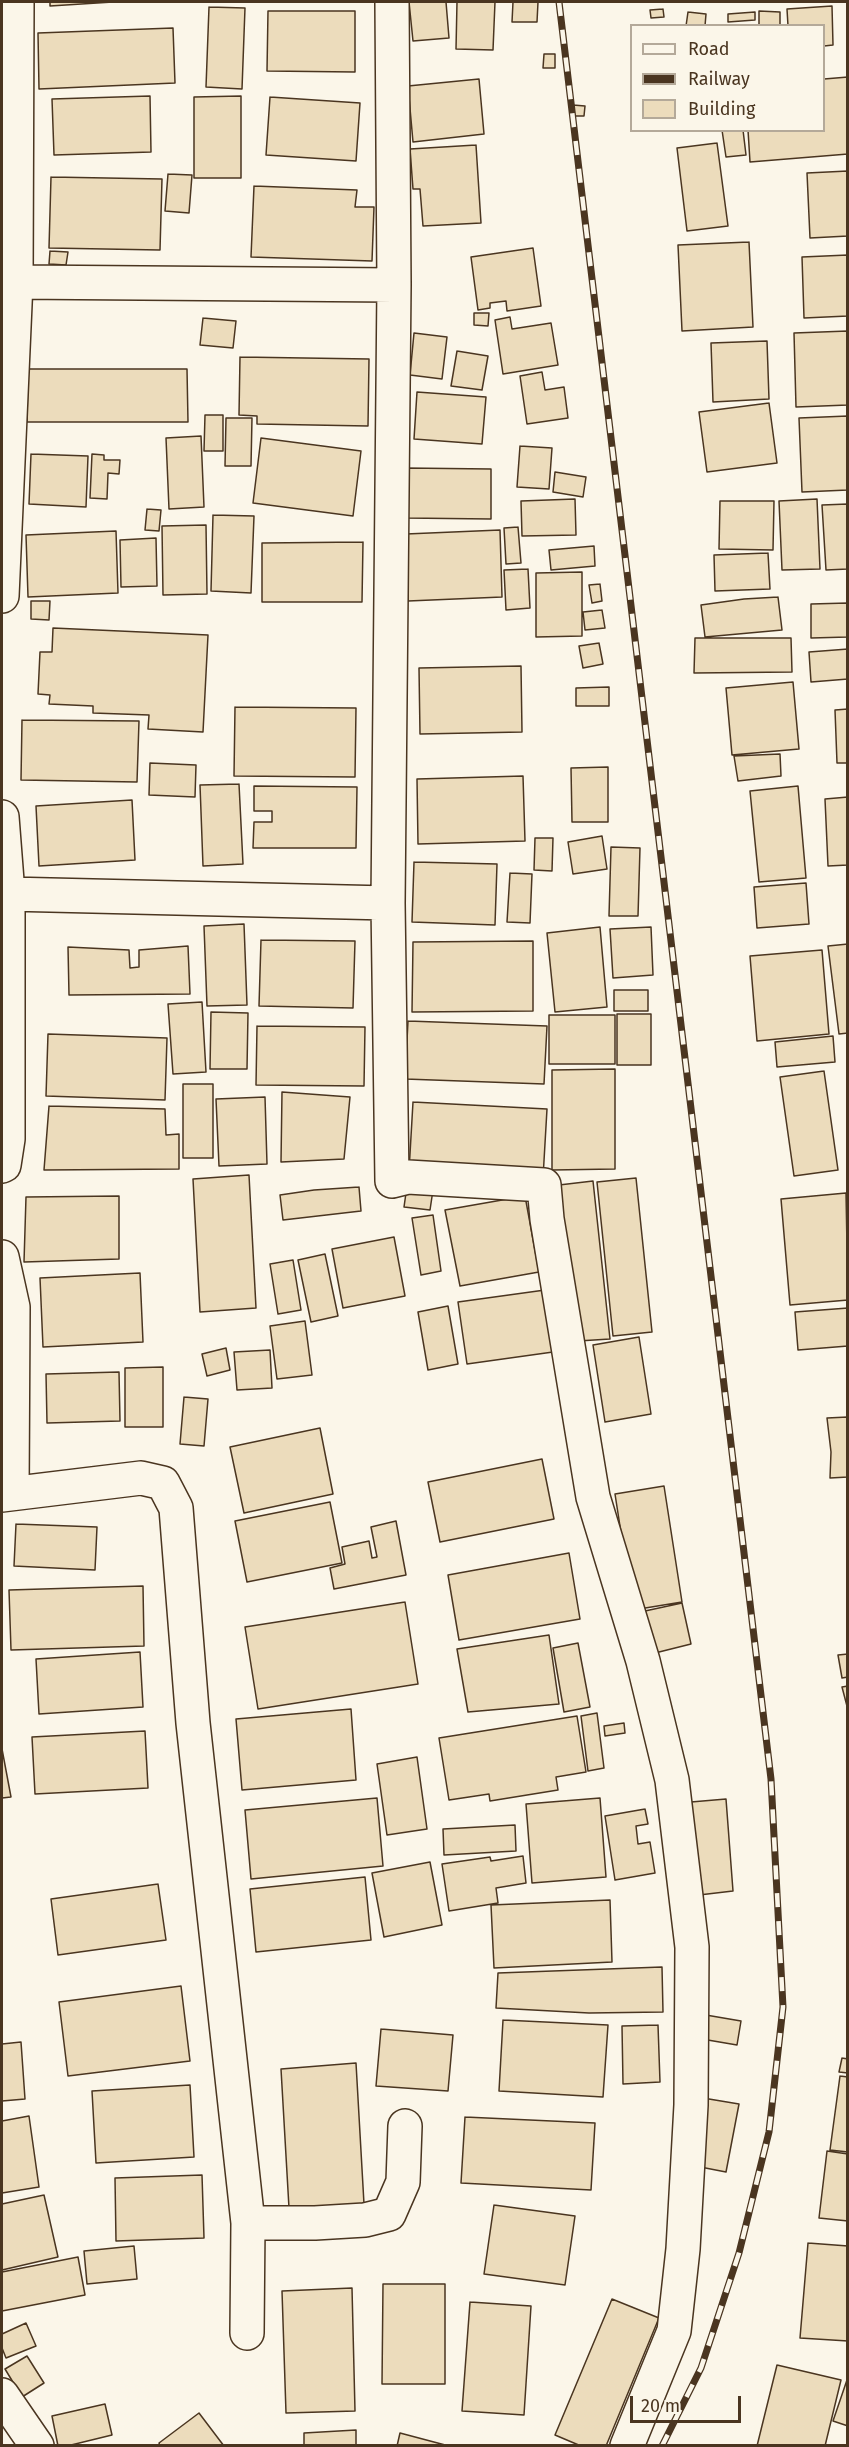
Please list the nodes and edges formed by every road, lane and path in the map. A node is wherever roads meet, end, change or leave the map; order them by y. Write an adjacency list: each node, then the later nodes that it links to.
1 (17, 2): 3 (street)
2 (392, 2): 4 (street)
3 (9, 278): 4 (street); 5 (street)
4 (394, 285): 8 (street)
5 (2, 596)
6 (2, 817): 7 (street)
7 (8, 894): 8 (street); 9 (street)
8 (388, 903): 17 (street)
9 (2, 1166)
10 (2, 1257): 11 (street)
11 (7, 1494): 13 (street)
12 (405, 2127): 13 (street)
13 (248, 2223): 14 (street)
14 (247, 2333)
15 (2, 2395): 16 (street)
16 (37, 2445)
17 (627, 2445)

